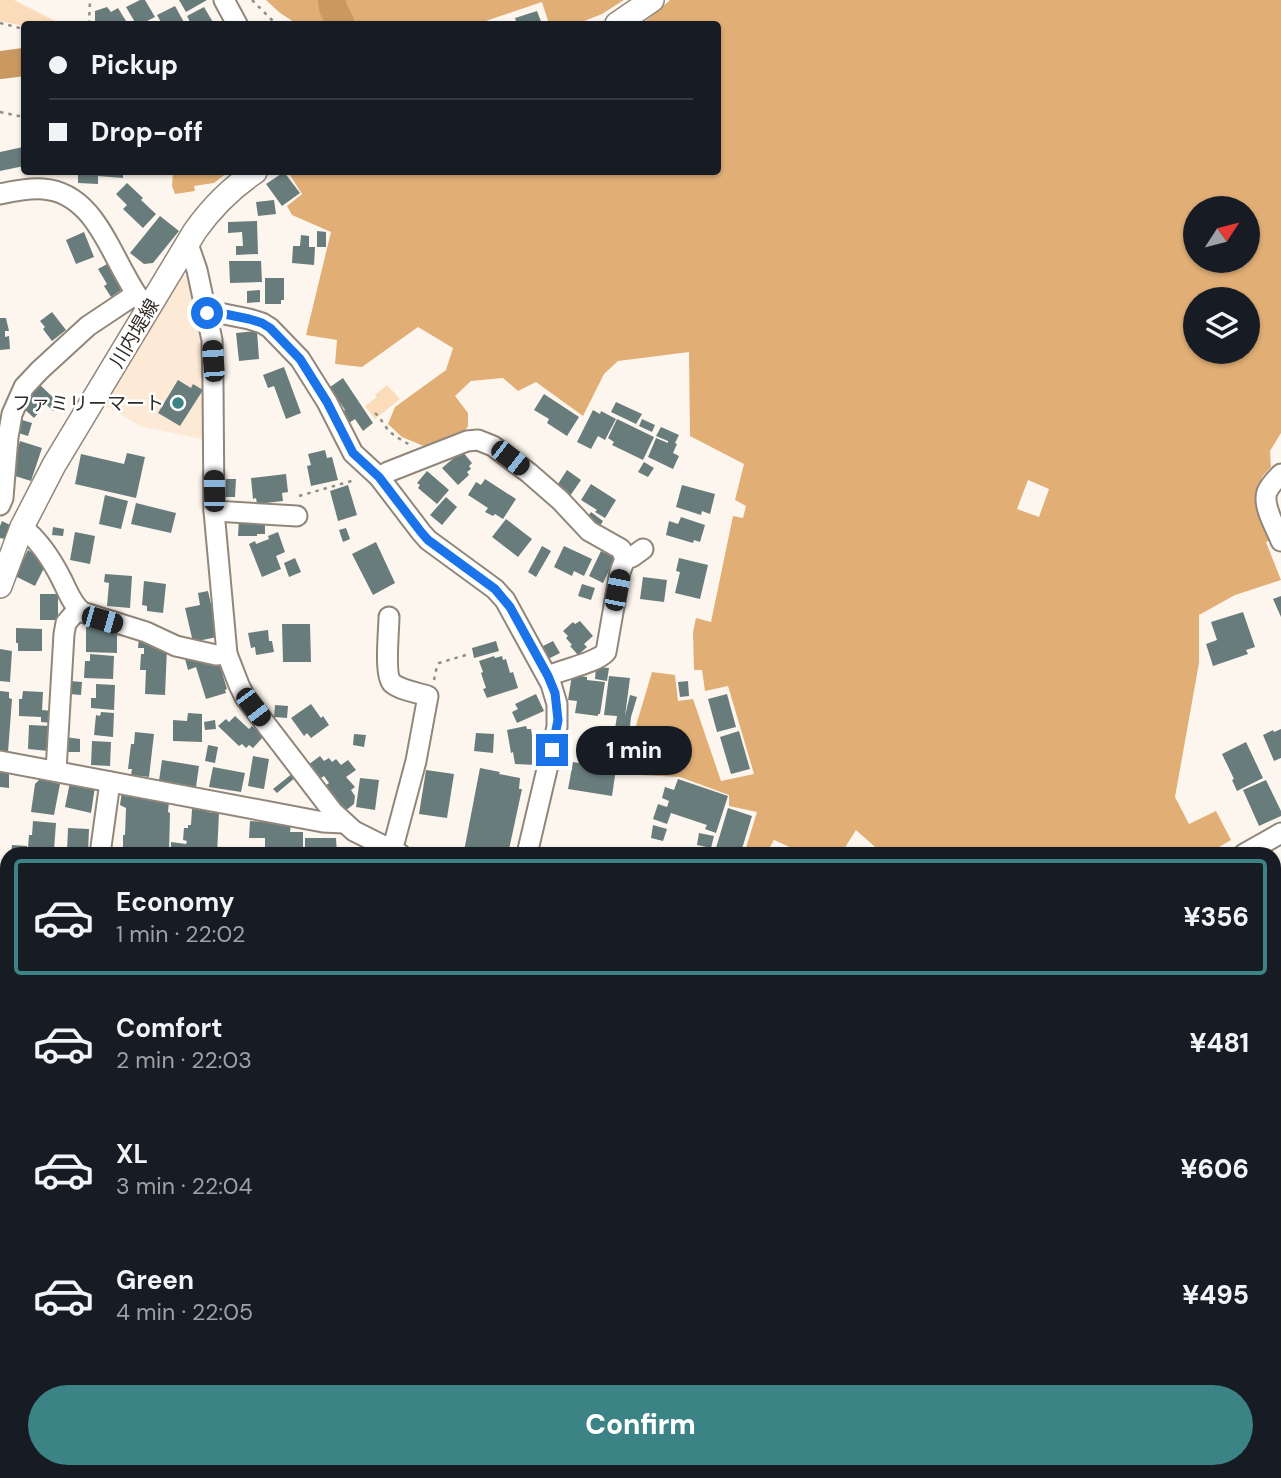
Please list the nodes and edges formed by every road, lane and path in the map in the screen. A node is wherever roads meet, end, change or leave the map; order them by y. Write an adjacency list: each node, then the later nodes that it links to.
1 (90, 0): 5 (path)
2 (224, 0): 6 (street)
3 (252, 0): 7 (path)
4 (652, 0): 8 (main road)
5 (89, 21)
6 (235, 21)
7 (273, 21)
8 (621, 21)
9 (0, 23): 10 (path)
10 (21, 28)
11 (0, 112): 12 (path)
12 (21, 116)
13 (250, 175): 15 (main road, 川内堤線)
14 (0, 194): 16 (street)
15 (188, 244): 16 (main road, 川内堤線); 17 (street)
16 (143, 300): 24 (street); 27 (main road, 川内堤線)
17 (207, 313): 21 (street); 25 (street)
18 (375, 413): 19 (path)
19 (410, 444)
20 (1281, 474): 28 (street)
21 (379, 477): 30 (street); 36 (street)
22 (350, 482): 23 (path)
23 (299, 496)
24 (1, 501): 27 (street)
25 (214, 511): 26 (street); 34 (street)
26 (298, 516)
27 (24, 523): 31 (main road, 川内堤線); 32 (street)
28 (1281, 541)
29 (643, 549): 30 (street)
30 (625, 558): 36 (street)
31 (0, 586)
32 (78, 609): 34 (street); 39 (street)
33 (389, 617): 37 (street)
34 (227, 654): 41 (street)
35 (469, 654): 37 (path)
36 (548, 676): 46 (street)
37 (428, 696): 45 (street)
38 (0, 761): 39 (street)
39 (56, 771): 40 (street)
40 (110, 782): 41 (street); 43 (street)
41 (344, 823): 44 (street)
42 (1281, 833): 47 (street)
43 (101, 847)
44 (380, 847)
45 (386, 847)
46 (529, 847)
47 (1258, 847)

